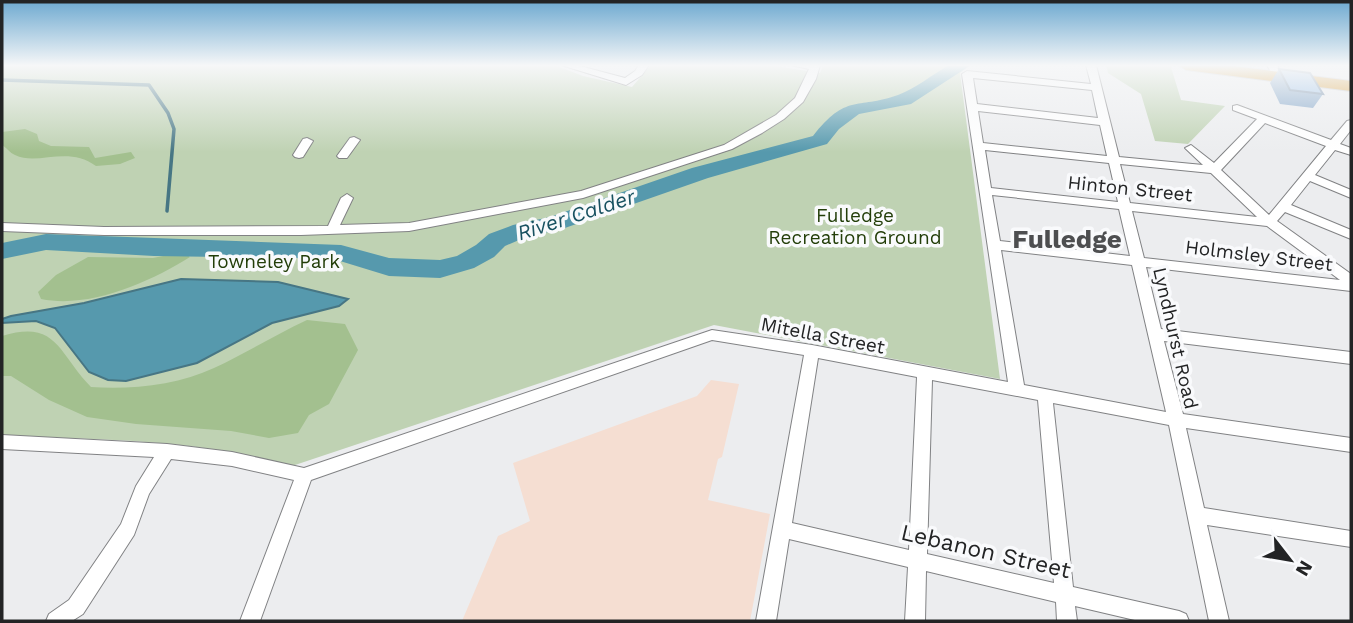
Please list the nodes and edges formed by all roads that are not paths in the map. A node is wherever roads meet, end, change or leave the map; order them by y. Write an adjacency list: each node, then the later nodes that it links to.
1 (802, 94): 27 (street)
2 (970, 94): 4 (street)
3 (1099, 94): 7 (street, Lyndhurst Road)
4 (972, 107): 7 (street); 12 (street)
5 (1237, 108): 6 (street)
6 (1264, 118): 11 (street); 18 (street)
7 (1105, 122): 17 (street, Lyndhurst Road)
8 (1351, 123): 11 (street)
9 (355, 140): 16 (street)
10 (307, 141): 15 (street)
11 (1333, 145): 14 (street); 19 (street)
12 (979, 146): 17 (street); 20 (street)
13 (1191, 148): 18 (street)
14 (1351, 152)
15 (299, 155)
16 (343, 156)
17 (1114, 159): 18 (street); 23 (street, Lyndhurst Road)
18 (1214, 170): 25 (street)
19 (1308, 176): 21 (street); 24 (street)
20 (986, 191): 23 (street, Hinton Street); 29 (street)
21 (1351, 194)
22 (347, 198): 27 (street)
23 (1126, 206): 25 (street, Hinton Street); 30 (street, Lyndhurst Road)
24 (1283, 206): 25 (street); 28 (street)
25 (1270, 222): 31 (street)
26 (2, 227): 27 (street)
27 (332, 230)
28 (1351, 234)
29 (994, 245): 30 (street, Holmsley Street); 36 (street)
30 (1138, 260): 31 (street, Holmsley Street); 32 (street, Lyndhurst Road)
31 (1351, 283)
32 (1156, 334): 34 (street); 38 (street, Lyndhurst Road)
33 (812, 351): 35 (street, Mitella Street); 42 (street, Mitella Street); 44 (street)
34 (1351, 358)
35 (925, 374): 36 (street, Mitella Street); 46 (street)
36 (1017, 390): 37 (street, Mitella Street)
37 (1045, 396): 38 (street, Mitella Street); 47 (street)
38 (1175, 420): 39 (street, Mitella Street); 43 (street, Lyndhurst Road)
39 (1349, 440)
40 (2, 442): 41 (street)
41 (167, 451): 42 (street); 48 (street)
42 (304, 475): 49 (street)
43 (1196, 515): 45 (street); 54 (street, Lyndhurst Road)
44 (782, 529): 46 (street, Lebanon Street); 50 (street)
45 (1351, 539)
46 (918, 561): 47 (street, Lebanon Street); 51 (street)
47 (1065, 595): 52 (street); 53 (street, Lebanon Street)
48 (64, 619)
49 (250, 621)
50 (766, 621)
51 (915, 621)
52 (1067, 621)
53 (1179, 621)
54 (1219, 621)

